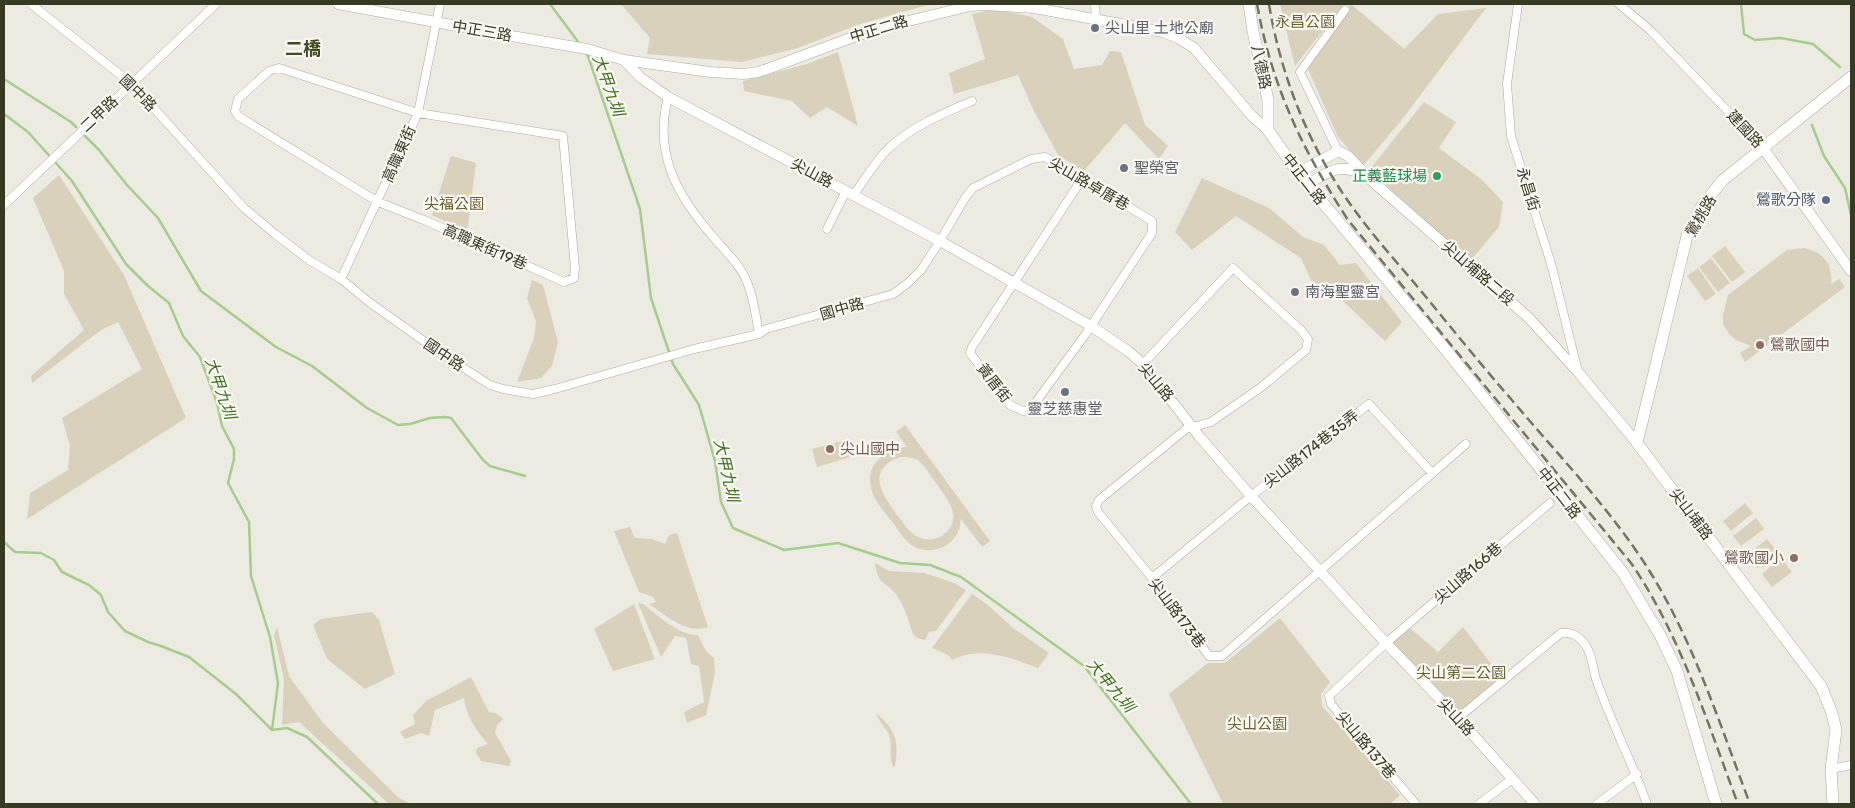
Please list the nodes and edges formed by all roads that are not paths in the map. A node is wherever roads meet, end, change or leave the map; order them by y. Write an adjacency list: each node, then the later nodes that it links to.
1 (31, 4): 14 (street, 國中路)
2 (216, 4): 14 (street, 二甲路)
3 (338, 4): 11 (street, 中正三路)
4 (440, 4): 11 (street, 高職東街)
5 (1095, 4): 10 (street)
6 (1249, 4): 18 (main road, 八德路)
7 (1518, 4): 36 (street, 永昌街)
8 (1620, 4): 19 (street, 建國路)
9 (1345, 10): 20 (street)
10 (1096, 19): 12 (street, 中正二路); 18 (street, 中正二路)
11 (437, 22): 12 (street, 中正三路); 17 (street, 高職東街)
12 (624, 60): 15 (street, 尖山路)
13 (1851, 77): 19 (main road, 鶯桃路)
14 (132, 84): 27 (street, 二甲路); 31 (street, 國中路)
15 (668, 97): 25 (street, 尖山路); 34 (street)
16 (972, 101): 25 (street)
17 (418, 112): 26 (street, 高職東街); 26 (street, 高職東街19巷); 26 (street, 高職東街19巷)
18 (1268, 130): 21 (main road, 中正二路)
19 (1763, 148): 30 (street, 建國路); 38 (main road, 鶯桃路)
20 (1338, 151): 21 (street); 23 (street)
21 (1298, 173): 24 (main road, 中正二路)
22 (1082, 179): 29 (street, 尖山路卓厝巷); 32 (street); 33 (street, 尖山路卓厝巷)
23 (1372, 181): 24 (street); 36 (street, 尖山埔路二段)
24 (1307, 185): 56 (main road, 中正二路)
25 (850, 193): 28 (street); 29 (street, 尖山路)
26 (378, 202): 31 (street, 高職東街)
27 (4, 205)
28 (826, 229)
29 (940, 241): 32 (street, 尖山路); 34 (street, 國中路)
30 (1851, 272)
31 (341, 279): 34 (street, 國中路)
32 (1014, 283): 33 (street, 尖山路); 33 (street, 黃厝街)
33 (1090, 326): 35 (street, 尖山路)
34 (760, 334)
35 (1143, 364): 37 (street, 尖山路); 37 (street)
36 (1578, 372): 38 (street, 尖山埔路)
37 (1194, 428): 41 (street, 尖山路); 44 (street, 尖山路173巷)
38 (1637, 443): 48 (main road, 尖山埔路)
39 (1466, 444): 40 (street)
40 (1432, 473): 41 (street, 尖山路174巷35弄); 43 (street)
41 (1251, 496): 43 (street, 尖山路); 44 (street)
42 (1550, 503): 45 (street, 尖山路166巷)
43 (1319, 571): 44 (street, 尖山路173巷); 45 (street, 尖山路)
44 (1152, 578)
45 (1386, 643): 46 (street, 尖山路); 51 (street, 尖山路137巷)
46 (1458, 718): 49 (street); 50 (street, 尖山路)
47 (1851, 765): 48 (street)
48 (1831, 769): 57 (main road, 尖山埔路)
49 (1636, 774): 54 (street); 55 (street)
50 (1512, 779): 52 (street); 53 (street, 尖山路)
51 (1416, 804)
52 (1479, 804)
53 (1535, 804)
54 (1597, 804)
55 (1647, 804)
56 (1716, 804)
57 (1832, 804)

